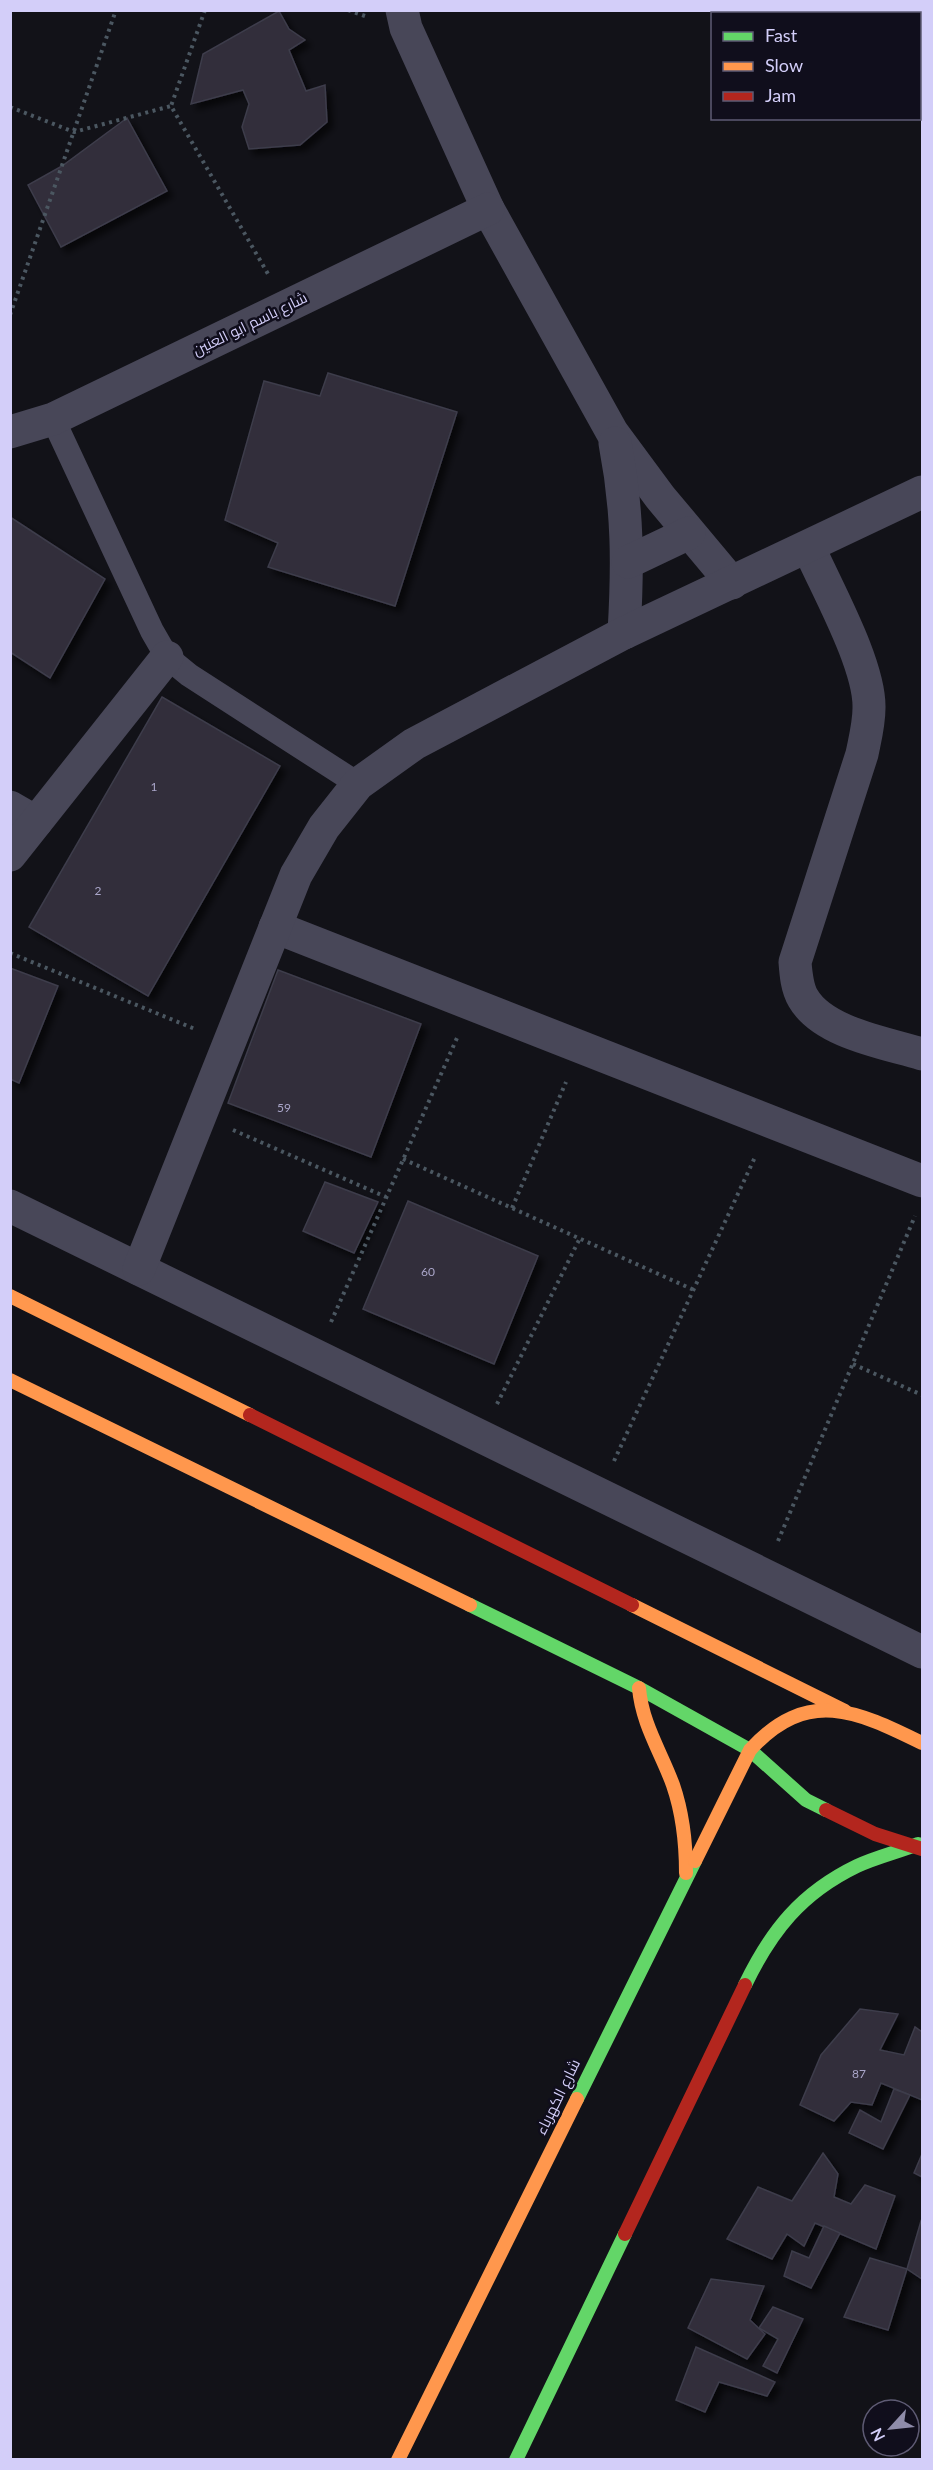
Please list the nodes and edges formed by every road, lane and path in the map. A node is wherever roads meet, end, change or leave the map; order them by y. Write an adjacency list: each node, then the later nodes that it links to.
1 (116, 10): 6 (path)
2 (205, 10): 4 (path)
3 (402, 10): 7 (street)
4 (171, 106): 6 (path); 8 (path)
5 (10, 107): 6 (path)
6 (74, 132): 9 (path)
7 (488, 209): 8 (street, شارع باسم ابو العنين); 12 (street)
8 (287, 306): 10 (street, شارع باسم ابو العنين)
9 (10, 315)
10 (52, 419): 11 (street, شارع باسم ابو العنين); 19 (lane)
11 (10, 432)
12 (612, 432): 14 (street); 16 (street)
13 (922, 492): 15 (street)
14 (689, 533): 16 (street); 17 (street)
15 (809, 548): 17 (street); 28 (street)
16 (628, 562): 18 (street)
17 (732, 583): 18 (street)
18 (624, 633): 20 (street)
19 (167, 657): 20 (lane); 21 (street)
20 (358, 784): 23 (street)
21 (23, 815): 22 (street)
22 (10, 855)
23 (274, 927): 25 (street); 26 (street)
24 (10, 952): 26 (path)
25 (471, 1004): 27 (street); 31 (path)
26 (228, 1043): 29 (street)
27 (580, 1047): 30 (street); 35 (path)
28 (922, 1054)
29 (200, 1115): 33 (path); 37 (street)
30 (772, 1122): 32 (street); 38 (path)
31 (403, 1159): 33 (path); 35 (path)
32 (920, 1196): 41 (path)
33 (386, 1197): 40 (path)
34 (10, 1206): 37 (street)
35 (512, 1209): 36 (path)
36 (580, 1238): 38 (path); 44 (path)
37 (139, 1269): 40 (street)
38 (694, 1290): 45 (path)
39 (10, 1296): 49 (street)
40 (316, 1355): 44 (street)
41 (853, 1364): 43 (path); 46 (path)
42 (10, 1380): 48 (street)
43 (922, 1395)
44 (481, 1436): 45 (street)
45 (599, 1493): 46 (street)
46 (764, 1574): 47 (street)
47 (922, 1652)
48 (639, 1688): 51 (street); 53 (street)
49 (847, 1711): 50 (street); 51 (street, شارع الكهرباء)
50 (922, 1743)
51 (750, 1750): 52 (street); 53 (street, شارع الكهرباء)
52 (919, 1846): 55 (street)
53 (686, 1876): 54 (street, شارع الكهرباء)
54 (398, 2460)
55 (516, 2460)

